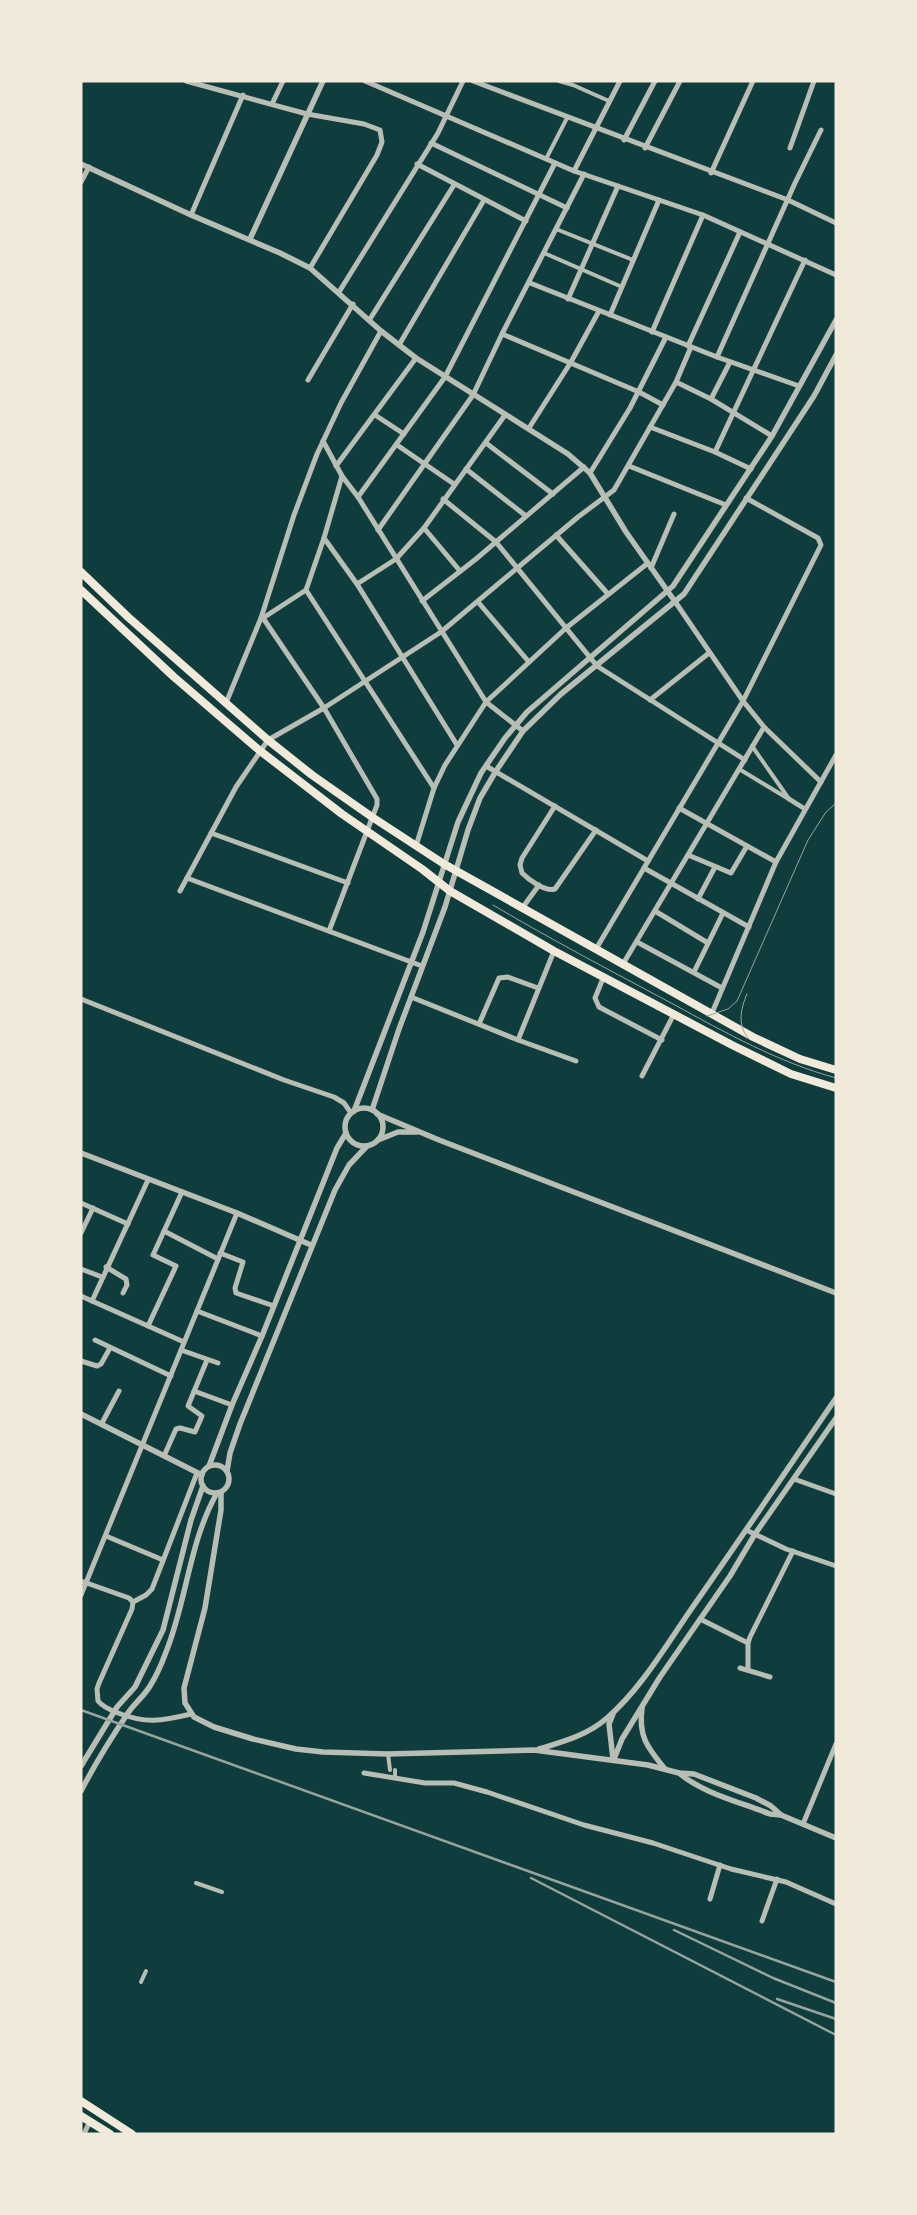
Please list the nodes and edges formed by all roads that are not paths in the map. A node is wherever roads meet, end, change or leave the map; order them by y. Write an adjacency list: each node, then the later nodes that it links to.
1 (186, 81): 16 (street)
2 (218, 81): 16 (street)
3 (283, 81): 19 (street)
4 (324, 81): 20 (street)
5 (365, 81): 15 (street)
6 (381, 81): 15 (street)
7 (463, 81): 21 (street)
8 (473, 81): 22 (street)
9 (559, 81): 18 (street)
10 (655, 81): 25 (street)
11 (680, 81): 27 (street)
12 (753, 81): 35 (street)
13 (814, 81): 28 (street)
14 (618, 82): 18 (street)
15 (377, 87): 21 (street)
16 (218, 89): 17 (street)
17 (243, 96): 19 (street); 45 (street)
18 (609, 101): 23 (street)
19 (272, 104): 20 (street)
20 (307, 114): 51 (street); 57 (street)
21 (446, 117): 26 (street); 29 (street)
22 (567, 118): 23 (street); 29 (street)
23 (596, 128): 25 (street); 34 (street)
24 (821, 130): 43 (street)
25 (624, 140): 27 (street)
26 (431, 143): 32 (street); 40 (street)
27 (645, 148): 35 (street)
28 (790, 148)
29 (546, 159): 30 (street)
30 (555, 163): 34 (street); 40 (street)
31 (81, 164): 33 (street)
32 (416, 164): 38 (street); 62 (street)
33 (89, 167): 37 (street); 45 (street)
34 (574, 171): 36 (street)
35 (710, 173): 43 (street)
36 (584, 174): 39 (street); 44 (street)
37 (81, 182)
38 (454, 185): 41 (street); 67 (street)
39 (618, 186): 42 (street); 52 (street)
40 (539, 195): 44 (street); 47 (street)
41 (484, 200): 47 (street); 73 (street)
42 (660, 200): 46 (street); 55 (street)
43 (788, 200): 48 (street); 53 (street)
44 (567, 208): 49 (street)
45 (191, 215): 51 (street)
46 (703, 215): 50 (street); 70 (street)
47 (526, 221): 81 (street)
48 (835, 222)
49 (556, 229): 52 (street); 54 (street)
50 (740, 232): 53 (street); 74 (street)
51 (250, 239): 57 (street)
52 (592, 243): 55 (street); 58 (street)
53 (768, 245): 56 (street); 76 (street)
54 (544, 254): 58 (street); 60 (street)
55 (633, 260): 61 (street)
56 (805, 260): 59 (street); 80 (street)
57 (310, 268): 62 (street)
58 (580, 269): 61 (street); 63 (street)
59 (836, 274)
60 (530, 283): 63 (street); 71 (street)
61 (622, 287): 66 (street)
62 (339, 292): 64 (street)
63 (568, 299): 65 (street)
64 (353, 304): 67 (street); 82 (street)
65 (599, 311): 66 (street); 78 (street)
66 (610, 315): 70 (street)
67 (370, 319): 69 (street)
68 (836, 320): 84 (street)
69 (381, 331): 73 (street); 96 (street)
70 (652, 332): 72 (street)
71 (502, 334): 78 (street); 86 (street)
72 (666, 337): 74 (street); 85 (street)
73 (399, 345): 77 (street)
74 (690, 346): 76 (street); 83 (street)
75 (836, 355): 112 (street)
76 (717, 357): 79 (street)
77 (416, 358): 81 (street); 91 (street)
78 (571, 362): 85 (street); 93 (street)
79 (730, 362): 80 (street); 87 (street)
80 (755, 370): 84 (street); 90 (street)
81 (445, 377): 86 (street); 94 (street)
82 (308, 380)
83 (676, 382): 87 (street); 88 (street)
84 (799, 386): 95 (street)
85 (639, 392): 88 (street); 106 (street)
86 (473, 395): 89 (street); 100 (street)
87 (711, 399): 90 (street)
88 (663, 405): 92 (street)
89 (505, 414): 93 (street); 97 (street)
90 (734, 414): 95 (street); 99 (street)
91 (375, 415): 94 (street); 101 (street)
92 (650, 427): 99 (street); 102 (street)
93 (529, 428): 103 (street)
94 (404, 434): 98 (street)
95 (772, 436): 105 (street)
96 (323, 440): 101 (street); 135 (street)
97 (486, 443): 104 (street); 109 (street)
98 (397, 445): 100 (street); 111 (street)
99 (715, 452): 105 (street)
100 (424, 464): 108 (street); 118 (street)
101 (336, 466): 107 (street)
102 (629, 466): 110 (street); 114 (street)
103 (584, 467): 106 (street); 109 (street)
104 (466, 469): 108 (street); 116 (street)
105 (750, 469): 114 (street)
106 (590, 473): 110 (street)
107 (342, 476): 111 (street); 120 (street)
108 (454, 484): 113 (street)
109 (553, 494): 116 (street)
110 (605, 496): 119 (street); 123 (street)
111 (358, 497): 118 (street)
112 (746, 498): 134 (street); 145 (street)
113 (443, 499): 117 (street); 121 (street)
114 (726, 505): 130 (street)
115 (674, 514): 123 (street)
116 (526, 516): 121 (street)
117 (424, 528): 122 (street); 126 (street)
118 (378, 530): 122 (street)
119 (556, 535): 124 (street); 131 (street)
120 (324, 538): 127 (street); 129 (street)
121 (496, 542): 124 (street); 126 (street)
122 (396, 559): 127 (street); 132 (street)
123 (650, 565): 130 (street); 131 (street)
124 (518, 568): 133 (street); 136 (street)
125 (81, 572): 147 (main road)
126 (460, 572): 132 (street)
127 (357, 584): 139 (street)
128 (81, 590): 156 (main road)
129 (306, 590): 135 (street); 143 (street)
130 (668, 590): 134 (street); 140 (street)
131 (608, 594): 136 (street)
132 (422, 600): 137 (street)
133 (478, 602): 137 (street); 141 (street)
134 (676, 603): 138 (street); 142 (street)
135 (262, 618): 147 (street); 148 (street)
136 (566, 628): 140 (street); 141 (street)
137 (441, 632): 139 (street); 146 (street)
138 (709, 653): 144 (street); 145 (street)
139 (403, 657): 143 (street); 154 (street)
140 (589, 657): 142 (street); 149 (street)
141 (529, 662): 146 (street)
142 (597, 666): 144 (street); 151 (street)
143 (364, 682): 148 (street); 163 (street)
144 (650, 700): 153 (street)
145 (742, 701): 150 (street); 153 (street)
146 (486, 702): 149 (street); 154 (street)
147 (226, 703): 152 (main road)
148 (324, 708): 152 (street); 168 (street)
149 (516, 725): 151 (street); 159 (street)
150 (764, 727): 155 (street); 162 (street)
151 (523, 731): 161 (street)
152 (268, 740): 156 (street); 168 (main road)
153 (717, 743): 158 (street); 166 (street)
154 (457, 745): 163 (street)
155 (752, 746): 158 (street); 164 (street)
156 (259, 750): 171 (main road); 172 (street)
157 (836, 755): 162 (street)
158 (745, 760): 160 (street)
159 (486, 766): 161 (street); 178 (street)
160 (739, 769): 164 (street); 169 (street)
161 (496, 771): 165 (street); 181 (street)
162 (820, 782): 167 (street)
163 (434, 788): 173 (street)
164 (789, 799): 167 (street)
165 (554, 806): 170 (street); 186 (street)
166 (679, 808): 169 (street); 176 (street)
167 (805, 809): 177 (street)
168 (372, 817): 171 (street); 173 (main road)
169 (707, 823): 174 (street); 175 (street)
170 (596, 830): 176 (street); 186 (street)
171 (367, 832): 183 (main road); 184 (street)
172 (211, 833): 182 (street); 184 (street)
173 (416, 846): 178 (main road)
174 (747, 846): 177 (street); 179 (street)
175 (688, 855): 179 (street); 185 (street)
176 (648, 861): 180 (street)
177 (776, 862): 193 (street)
178 (444, 864): 181 (main road); 183 (street)
179 (715, 867): 189 (street)
180 (644, 868): 185 (street); 197 (street)
181 (456, 870): 188 (street); 190 (main road)
182 (187, 878): 187 (street); 194 (street)
183 (438, 882): 188 (main road); 199 (street)
184 (348, 883): 194 (street)
185 (671, 884): 189 (street); 191 (street)
186 (539, 885): 190 (street)
187 (180, 891)
188 (450, 891): 198 (main road); 201 (street)
189 (698, 899): 192 (street)
190 (523, 907): 197 (main road)
191 (655, 911): 195 (street); 196 (street)
192 (723, 913): 193 (street); 196 (street)
193 (749, 927): 205 (street)
194 (329, 930): 199 (street)
195 (637, 942): 200 (street); 202 (street)
196 (708, 943): 202 (street)
197 (596, 949): 200 (main road)
198 (554, 951): 203 (main road); 204 (street)
199 (412, 962): 201 (street); 217 (street)
200 (623, 964): 208 (main road)
201 (422, 966): 206 (street)
202 (694, 972): 205 (street)
203 (604, 976): 209 (main road); 212 (street)
204 (538, 988): 210 (street); 211 (street)
205 (722, 988): 208 (street)
206 (411, 997): 210 (street); 218 (street)
207 (81, 999): 217 (street)
208 (712, 1013): 214 (main road)
209 (674, 1014): 212 (street); 216 (main road)
210 (479, 1024): 211 (street)
211 (518, 1040): 213 (street)
212 (662, 1040): 215 (street)
213 (576, 1061)
214 (836, 1070)
215 (642, 1076)
216 (836, 1088)
217 (352, 1112): 218 (street); 220 (street)
218 (374, 1112): 219 (street); 221 (street)
219 (420, 1132): 221 (street); 240 (street)
220 (346, 1133): 222 (street); 232 (street)
221 (377, 1141): 222 (street)
222 (367, 1146): 233 (street)
223 (81, 1153): 224 (street)
224 (148, 1180): 225 (street); 229 (street)
225 (182, 1192): 228 (street); 230 (street)
226 (81, 1203): 227 (street)
227 (93, 1208): 229 (street); 231 (street)
228 (237, 1213): 232 (street); 234 (street)
229 (128, 1224): 236 (street)
230 (164, 1232): 235 (street); 245 (street)
231 (81, 1233)
232 (300, 1239): 233 (street); 243 (street)
233 (311, 1245): 266 (street)
234 (220, 1253): 235 (street); 243 (street)
235 (218, 1259): 244 (street)
236 (106, 1267): 238 (street); 239 (street)
237 (81, 1269): 238 (street)
238 (102, 1277): 242 (street)
239 (123, 1293)
240 (836, 1293)
241 (81, 1296): 242 (street)
242 (92, 1301): 245 (street)
243 (274, 1306): 246 (street)
244 (197, 1311): 246 (street); 248 (street)
245 (148, 1326): 248 (street)
246 (262, 1336): 258 (street)
247 (95, 1340): 249 (street)
248 (184, 1342): 250 (street)
249 (110, 1348): 252 (street); 254 (street)
250 (181, 1350): 251 (street); 254 (street)
251 (208, 1360): 253 (street); 256 (street)
252 (81, 1362)
253 (218, 1363)
254 (171, 1376): 263 (street)
255 (119, 1391): 261 (street)
256 (194, 1391): 258 (street); 264 (street)
257 (836, 1398): 274 (street)
258 (232, 1405): 265 (street)
259 (81, 1414): 261 (street)
260 (836, 1418): 262 (street)
261 (102, 1423): 263 (street)
262 (833, 1428): 268 (street)
263 (142, 1444): 264 (street); 276 (street)
264 (164, 1456): 267 (street)
265 (209, 1466): 266 (street); 267 (street)
266 (227, 1471): 270 (street)
267 (199, 1474): 269 (street); 278 (street)
268 (794, 1478): 271 (street); 275 (street)
269 (203, 1486): 270 (street); 295 (street)
270 (219, 1492): 272 (street); 273 (street)
271 (836, 1494)
272 (206, 1513): 273 (street); 300 (street)
273 (220, 1516): 290 (street)
274 (746, 1530): 275 (street); 289 (street)
275 (755, 1534): 277 (street); 283 (street)
276 (106, 1536): 278 (street); 280 (street)
277 (793, 1551): 279 (street); 284 (street)
278 (163, 1560): 282 (street)
279 (836, 1566)
280 (84, 1581): 281 (street); 282 (street)
281 (81, 1596)
282 (133, 1602): 290 (street)
283 (700, 1619): 284 (street); 288 (street)
284 (748, 1643): 286 (street)
285 (740, 1668): 286 (street)
286 (748, 1670): 287 (street)
287 (770, 1677)
288 (642, 1706): 294 (street); 296 (street)
289 (613, 1712): 292 (street); 294 (street)
290 (191, 1714): 293 (street)
291 (836, 1744): 302 (street)
292 (534, 1750): 293 (street); 294 (street)
293 (388, 1754): 299 (street)
294 (614, 1759): 296 (street)
295 (81, 1766)
296 (665, 1769): 297 (street)
297 (679, 1773): 301 (street); 301 (street)
298 (364, 1774): 299 (street)
299 (395, 1778): 304 (street)
300 (81, 1791)
301 (781, 1815): 302 (street)
302 (803, 1824): 303 (street)
303 (836, 1838)
304 (720, 1865): 305 (street); 308 (street)
305 (777, 1880): 309 (street); 310 (street)
306 (196, 1883): 307 (street)
307 (222, 1892)
308 (710, 1900)
309 (836, 1904)
310 (762, 1921)
311 (146, 1971): 312 (street)
312 (141, 1982)
313 (81, 2102): 318 (main road)
314 (81, 2116): 315 (main road)
315 (90, 2121): 316 (street); 317 (main road)
316 (84, 2134)
317 (110, 2134)
318 (132, 2134)

